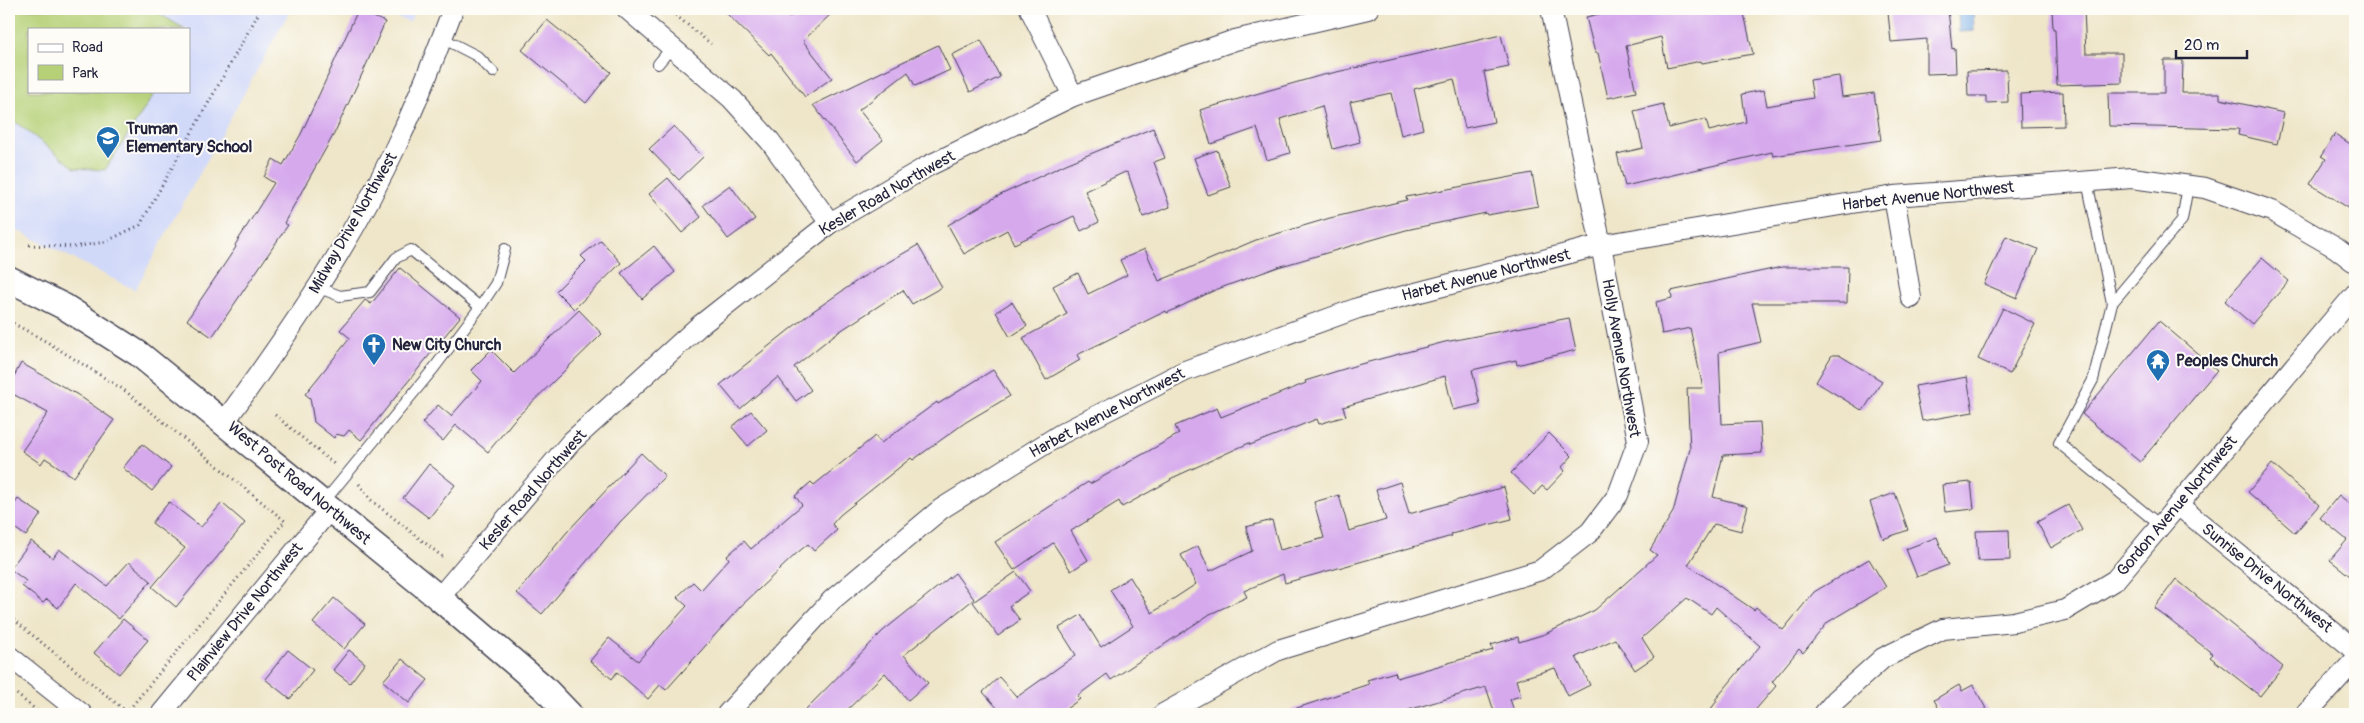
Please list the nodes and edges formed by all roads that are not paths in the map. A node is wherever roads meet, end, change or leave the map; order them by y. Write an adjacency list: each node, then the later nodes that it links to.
1 (453, 9): 6 (street, Midway Drive Northwest)
2 (627, 9): 7 (street)
3 (1030, 9): 10 (street)
4 (1368, 9): 10 (street, Kesler Road Northwest)
5 (1550, 9): 15 (street, Holly Avenue Northwest)
6 (442, 38): 9 (lane); 19 (street, Midway Drive Northwest)
7 (672, 47): 8 (lane); 14 (street)
8 (658, 64)
9 (494, 72)
10 (1072, 96): 14 (street, Kesler Road Northwest)
11 (2087, 181): 12 (street, Harbet Avenue Northwest); 13 (street, Harbet Avenue Northwest); 23 (lane)
12 (2188, 186): 17 (street, Harbet Avenue Northwest); 23 (lane)
13 (1894, 196): 15 (street, Harbet Avenue Northwest); 22 (street)
14 (830, 223): 29 (street, Kesler Road Northwest)
15 (1601, 245): 36 (street, Harbet Avenue Northwest); 37 (street, Holly Avenue Northwest)
16 (505, 249): 24 (lane)
17 (2354, 260): 20 (street)
18 (9, 279): 25 (street, West Post Road Northwest)
19 (317, 287): 24 (lane); 25 (street, Midway Drive Northwest)
20 (2355, 288)
21 (2355, 294): 26 (street, Gordon Avenue Northwest)
22 (1911, 298)
23 (2112, 303): 28 (lane)
24 (480, 307): 27 (lane)
25 (224, 421): 27 (street, West Post Road Northwest)
26 (2178, 505): 28 (street, Gordon Avenue Northwest); 30 (street, Sunrise Drive Northwest)
27 (326, 506): 29 (street, West Post Road Northwest); 34 (street, Plainview Drive Northwest)
28 (2161, 526): 38 (street, Gordon Avenue Northwest)
29 (439, 598): 35 (street, West Post Road Northwest)
30 (2355, 650)
31 (9, 656): 33 (street)
32 (2355, 660): 39 (street)
33 (82, 714)
34 (161, 714)
35 (569, 714)
36 (727, 714)
37 (1163, 714)
38 (1824, 714)
39 (2306, 714)

